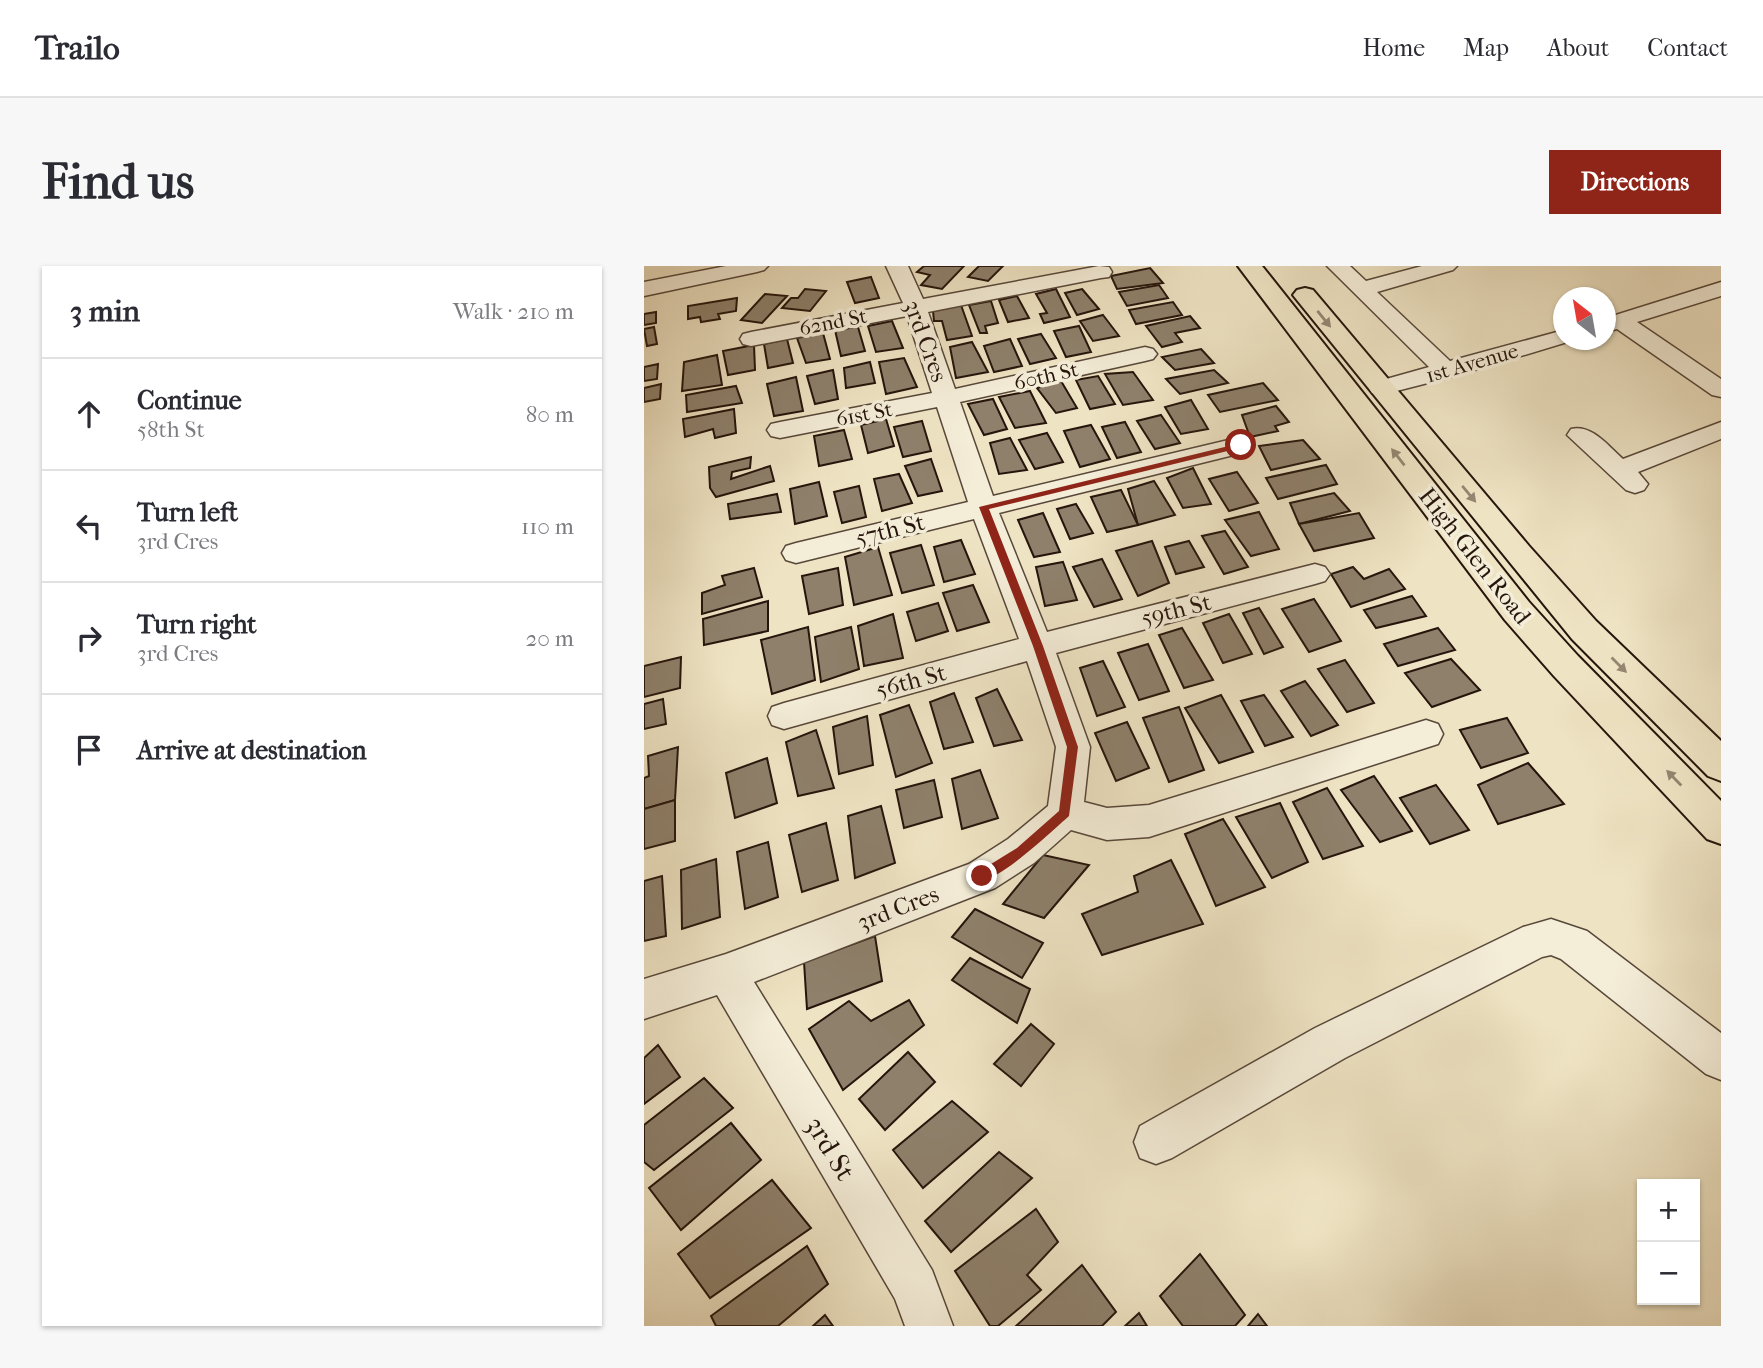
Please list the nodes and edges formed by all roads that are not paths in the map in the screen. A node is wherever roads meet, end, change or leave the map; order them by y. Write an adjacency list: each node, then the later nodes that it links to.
1 (757, 266): 8 (street)
2 (897, 266): 11 (street, 3rd Cres)
3 (1250, 266): 33 (main road, High Glen Road, one-way to 3)
4 (1281, 266): 18 (main road, High Glen Road, one-way to 18)
5 (1338, 266): 9 (street)
6 (1446, 266): 9 (street)
7 (1101, 272): 11 (street, 62nd St)
8 (644, 289)
9 (1363, 289): 17 (street)
10 (1721, 289): 12 (street)
11 (915, 306): 14 (street, 62nd St); 20 (street, 3rd Cres)
12 (1616, 322)
13 (1616, 325): 19 (street)
14 (751, 339)
15 (1553, 340): 17 (street, 1st Avenue)
16 (1144, 354): 20 (street, 60th St)
17 (1447, 371): 18 (street, 1st Avenue)
18 (1381, 388): 31 (main road, High Glen Road, one-way to 31)
19 (1721, 390)
20 (947, 398): 21 (street, 61st St); 25 (street, 3rd Cres)
21 (780, 430)
22 (1721, 430): 23 (street)
23 (1580, 435)
24 (1241, 445): 25 (street, 57th St)
25 (984, 507): 26 (street, 57th St); 28 (street, 3rd Cres)
26 (796, 553)
27 (1315, 574): 28 (street, 59th St)
28 (1038, 646): 29 (street, 56th St); 32 (street, 3rd Cres)
29 (784, 716)
30 (1426, 734): 32 (street)
31 (1721, 765)
32 (1065, 813): 34 (street, 3rd Cres)
33 (1721, 827)
34 (726, 973): 35 (street, 3rd Cres); 38 (street, 3rd St)
35 (644, 999)
36 (1721, 1059): 37 (street)
37 (1156, 1142)
38 (929, 1326)

